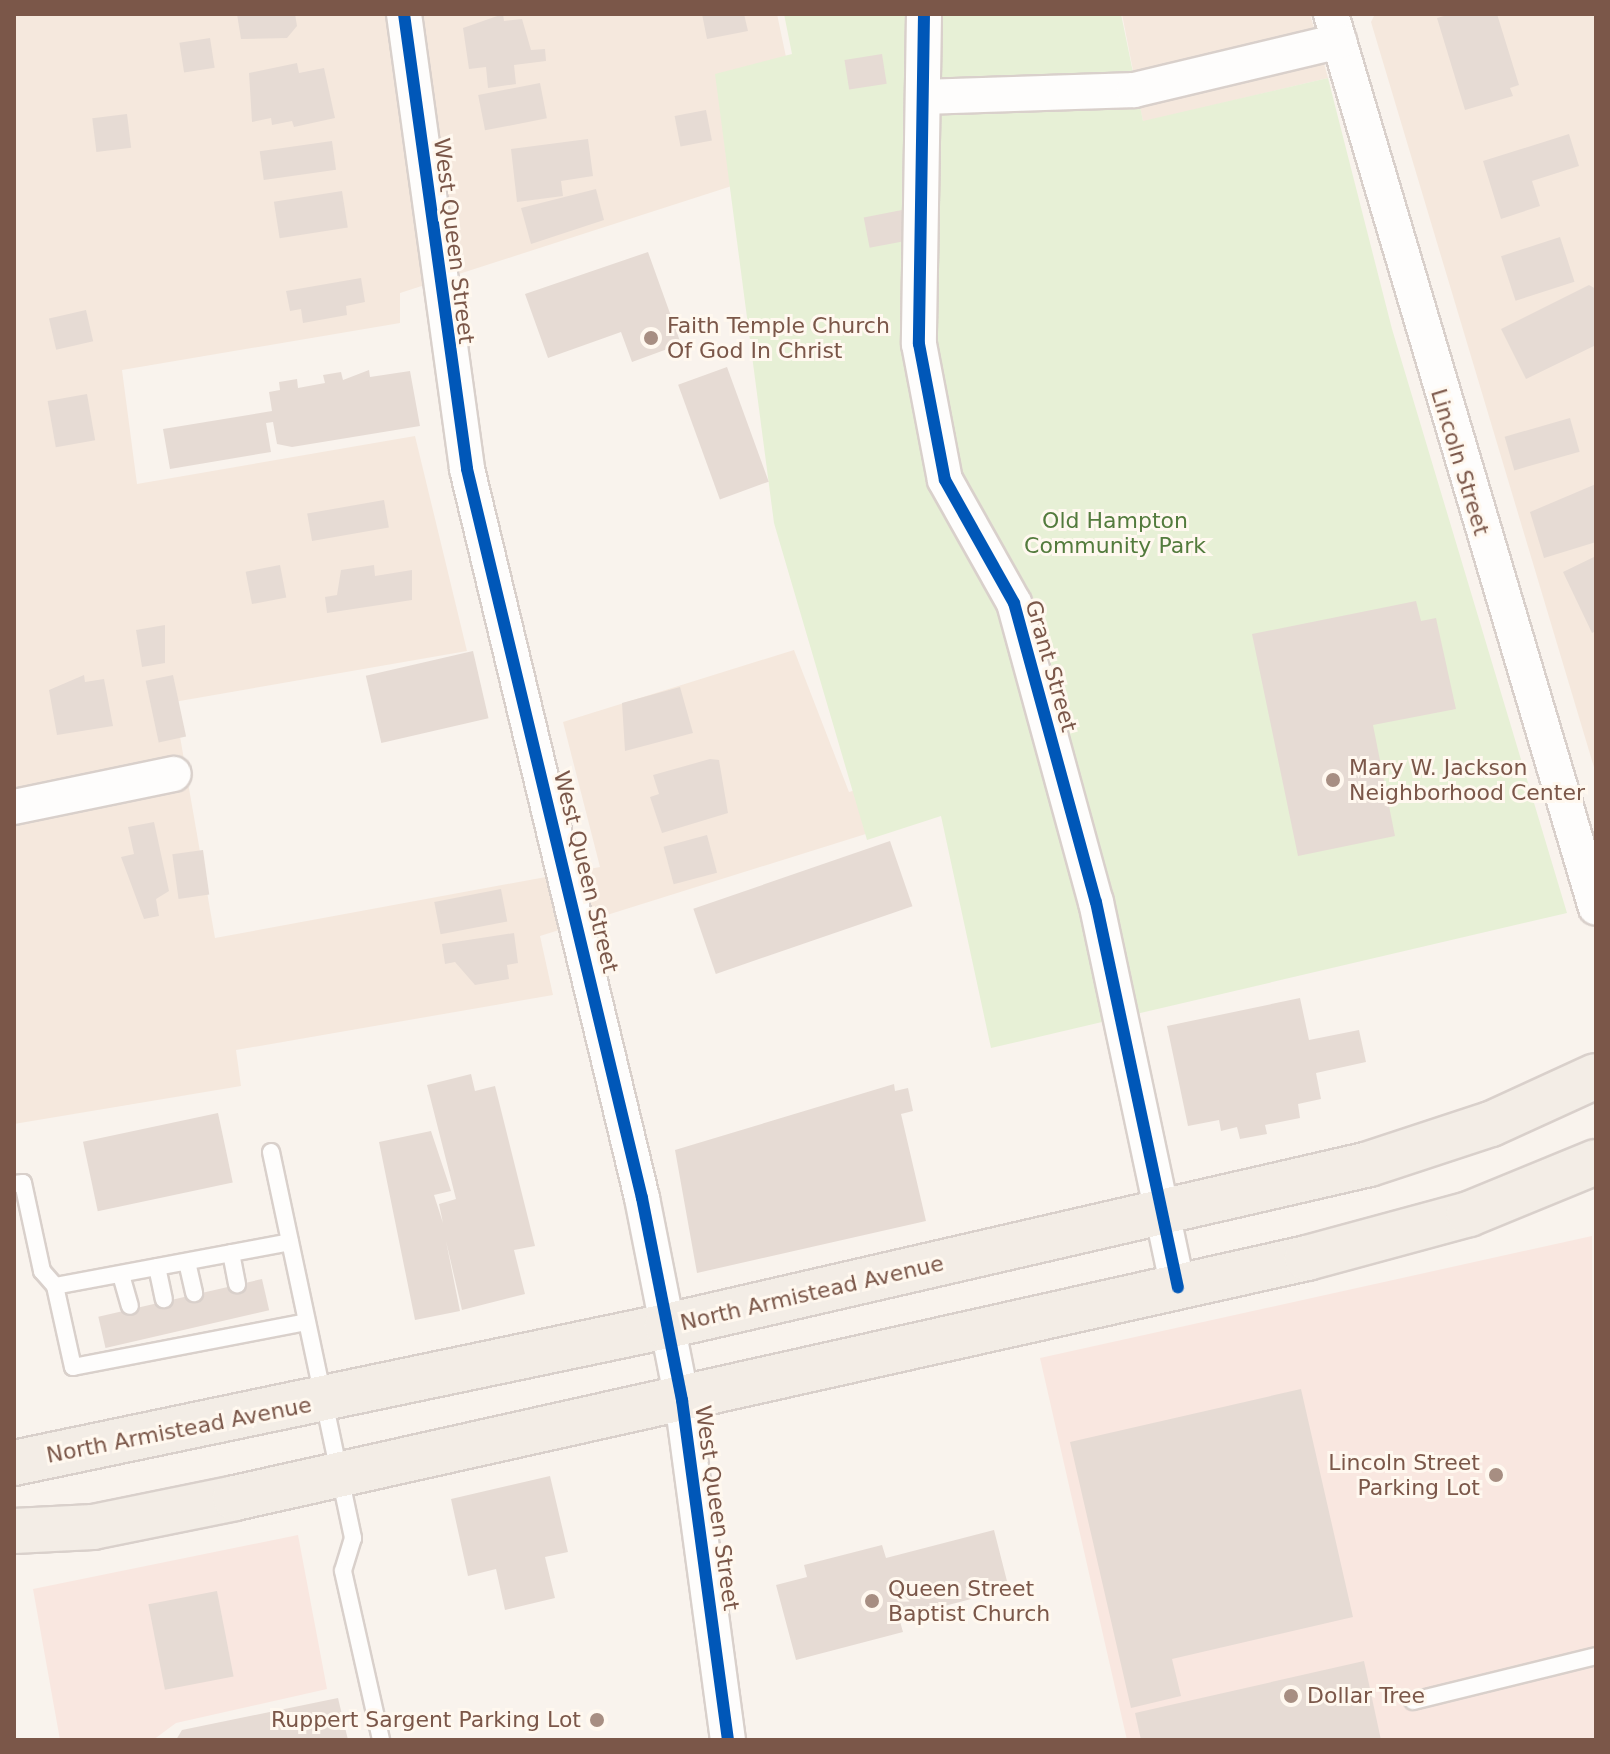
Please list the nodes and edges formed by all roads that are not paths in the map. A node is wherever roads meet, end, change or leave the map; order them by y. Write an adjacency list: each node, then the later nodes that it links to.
1 (404, 14): 27 (street, West Queen Street)
2 (924, 14): 4 (street, Grant Street)
3 (1335, 28): 4 (street); 7 (street, Lincoln Street)
4 (924, 97): 12 (street, Grant Street)
5 (174, 774): 6 (street)
6 (14, 807)
7 (1596, 908)
8 (1596, 1076): 12 (main road, North Armistead Avenue)
9 (271, 1152): 13 (lane)
10 (1596, 1162): 20 (main road)
11 (14, 1184): 19 (lane)
12 (1161, 1212): 20 (street, Grant Street); 27 (main road, North Armistead Avenue)
13 (290, 1242): 14 (lane); 25 (lane)
14 (231, 1253): 15 (lane); 18 (lane)
15 (187, 1262): 16 (lane); 21 (lane)
16 (157, 1267): 17 (lane); 22 (lane)
17 (121, 1275): 19 (lane); 23 (lane)
18 (237, 1284)
19 (55, 1286): 33 (lane)
20 (1178, 1287): 34 (main road)
21 (194, 1293)
22 (164, 1299)
23 (130, 1306)
24 (242, 1316): 29 (lane)
25 (307, 1322): 29 (lane); 35 (lane)
26 (201, 1324): 31 (lane)
27 (667, 1326): 34 (street, West Queen Street); 35 (main road, North Armistead Avenue)
28 (172, 1331): 32 (lane)
29 (245, 1334): 31 (lane)
30 (136, 1338): 33 (lane)
31 (206, 1343): 32 (lane)
32 (176, 1349): 33 (lane)
33 (140, 1356)
34 (682, 1400): 37 (main road); 42 (street, West Queen Street)
35 (323, 1401): 36 (main road, North Armistead Avenue); 37 (lane)
36 (14, 1463)
37 (339, 1475): 38 (main road); 41 (lane)
38 (14, 1531)
39 (1596, 1656): 40 (lane)
40 (1413, 1701)
41 (381, 1740)
42 (728, 1740)

